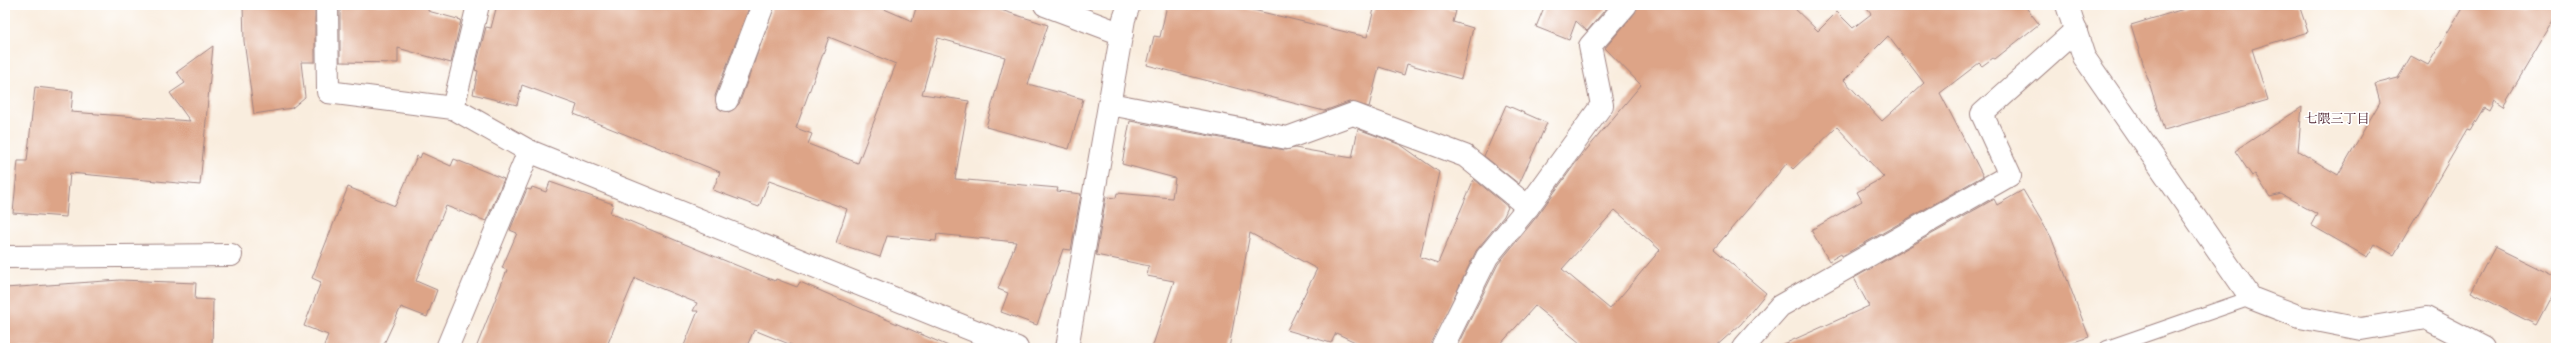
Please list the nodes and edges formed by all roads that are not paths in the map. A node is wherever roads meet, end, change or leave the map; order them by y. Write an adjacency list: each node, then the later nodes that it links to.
1 (327, 5): 12 (street)
2 (478, 5): 12 (street)
3 (763, 5): 10 (street)
4 (1045, 5): 9 (street)
5 (1129, 5): 9 (street)
6 (1626, 5): 14 (street)
7 (2067, 5): 8 (street)
8 (2076, 30): 17 (street); 23 (street)
9 (1122, 34): 11 (street)
10 (727, 100)
11 (1110, 104): 14 (street); 21 (street)
12 (453, 108): 13 (street)
13 (529, 151): 19 (street); 20 (street)
14 (1528, 207): 22 (street)
15 (231, 255): 16 (street)
16 (5, 257)
17 (2251, 298): 18 (street); 24 (lane)
18 (2362, 339): 25 (street)
19 (447, 348)
20 (1017, 348)
21 (1067, 348)
22 (1442, 348)
23 (1743, 348)
24 (2107, 348)
25 (2484, 348)

